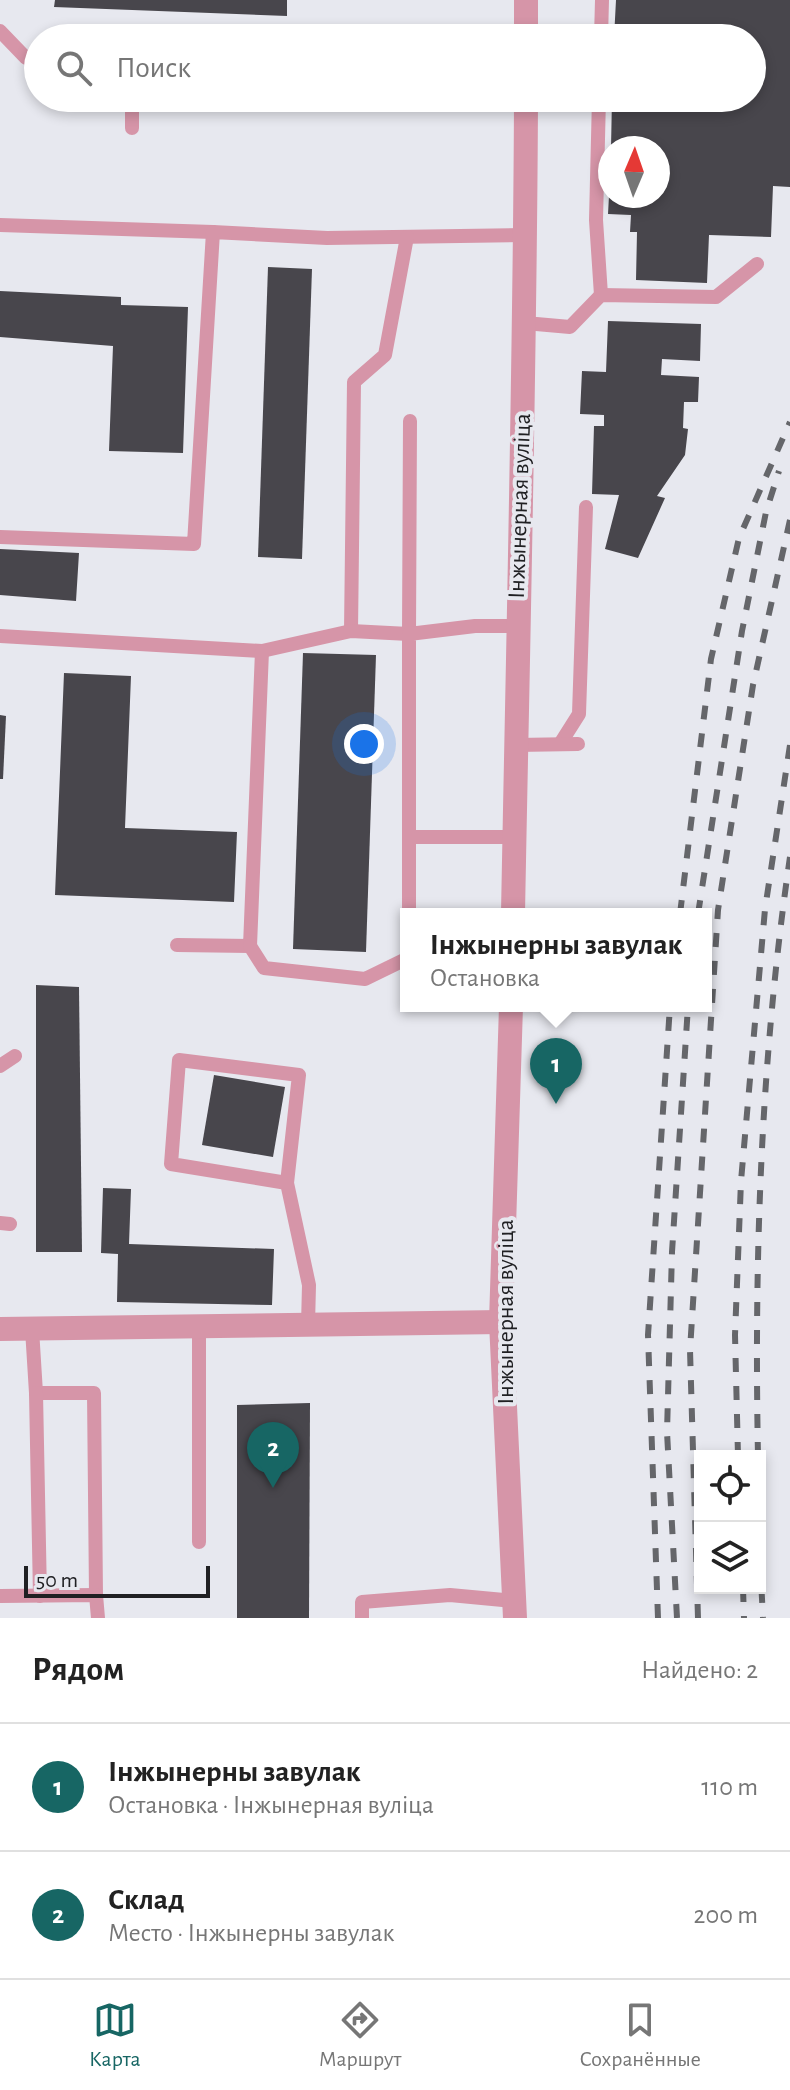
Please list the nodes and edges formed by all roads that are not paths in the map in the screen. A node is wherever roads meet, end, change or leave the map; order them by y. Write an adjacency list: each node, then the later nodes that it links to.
1 (526, 0): 3 (street)
2 (602, 0): 4 (lane)
3 (526, 24)
4 (601, 24)
5 (0, 31): 6 (lane)
6 (24, 56)
7 (132, 112): 10 (lane)
8 (526, 112): 13 (street, Інжынерная вуліца)
9 (599, 112): 16 (lane)
10 (132, 128)
11 (0, 225): 12 (lane)
12 (213, 232): 14 (lane); 20 (lane)
13 (525, 235): 14 (lane); 17 (street, Інжынерная вуліца)
14 (407, 237): 22 (lane)
15 (757, 264): 16 (lane)
16 (601, 295): 17 (lane)
17 (525, 323): 21 (street, Інжынерная вуліца)
18 (410, 421): 23 (lane)
19 (586, 507): 26 (lane)
20 (0, 537)
21 (516, 626): 23 (lane); 28 (street, Інжынерная вуліца)
22 (351, 631): 23 (lane); 25 (lane)
23 (409, 634): 29 (lane)
24 (0, 636): 25 (lane)
25 (262, 651): 34 (lane)
26 (560, 744): 27 (lane); 28 (lane)
27 (578, 744)
28 (516, 745): 30 (street, Інжынерная вуліца)
29 (409, 837): 30 (lane); 31 (lane)
30 (514, 837): 32 (street, Інжынерная вуліца)
31 (409, 908)
32 (513, 908)
33 (177, 945): 34 (lane)
34 (250, 946): 35 (lane)
35 (400, 962)
36 (511, 1012): 40 (street, Інжынерная вуліца)
37 (15, 1056): 38 (lane)
38 (0, 1066)
39 (287, 1183): 39 (lane); 41 (lane)
40 (501, 1322): 41 (street); 50 (street, Інжынерная вуліца)
41 (308, 1325): 42 (street)
42 (199, 1326): 44 (street); 46 (lane)
43 (0, 1329): 44 (street)
44 (32, 1329): 45 (lane)
45 (36, 1393): 47 (lane); 49 (lane)
46 (199, 1542)
47 (96, 1595): 49 (lane); 51 (lane)
48 (0, 1596): 49 (lane)
49 (40, 1596)
50 (514, 1609): 52 (lane)
51 (98, 1618)
52 (362, 1618)

